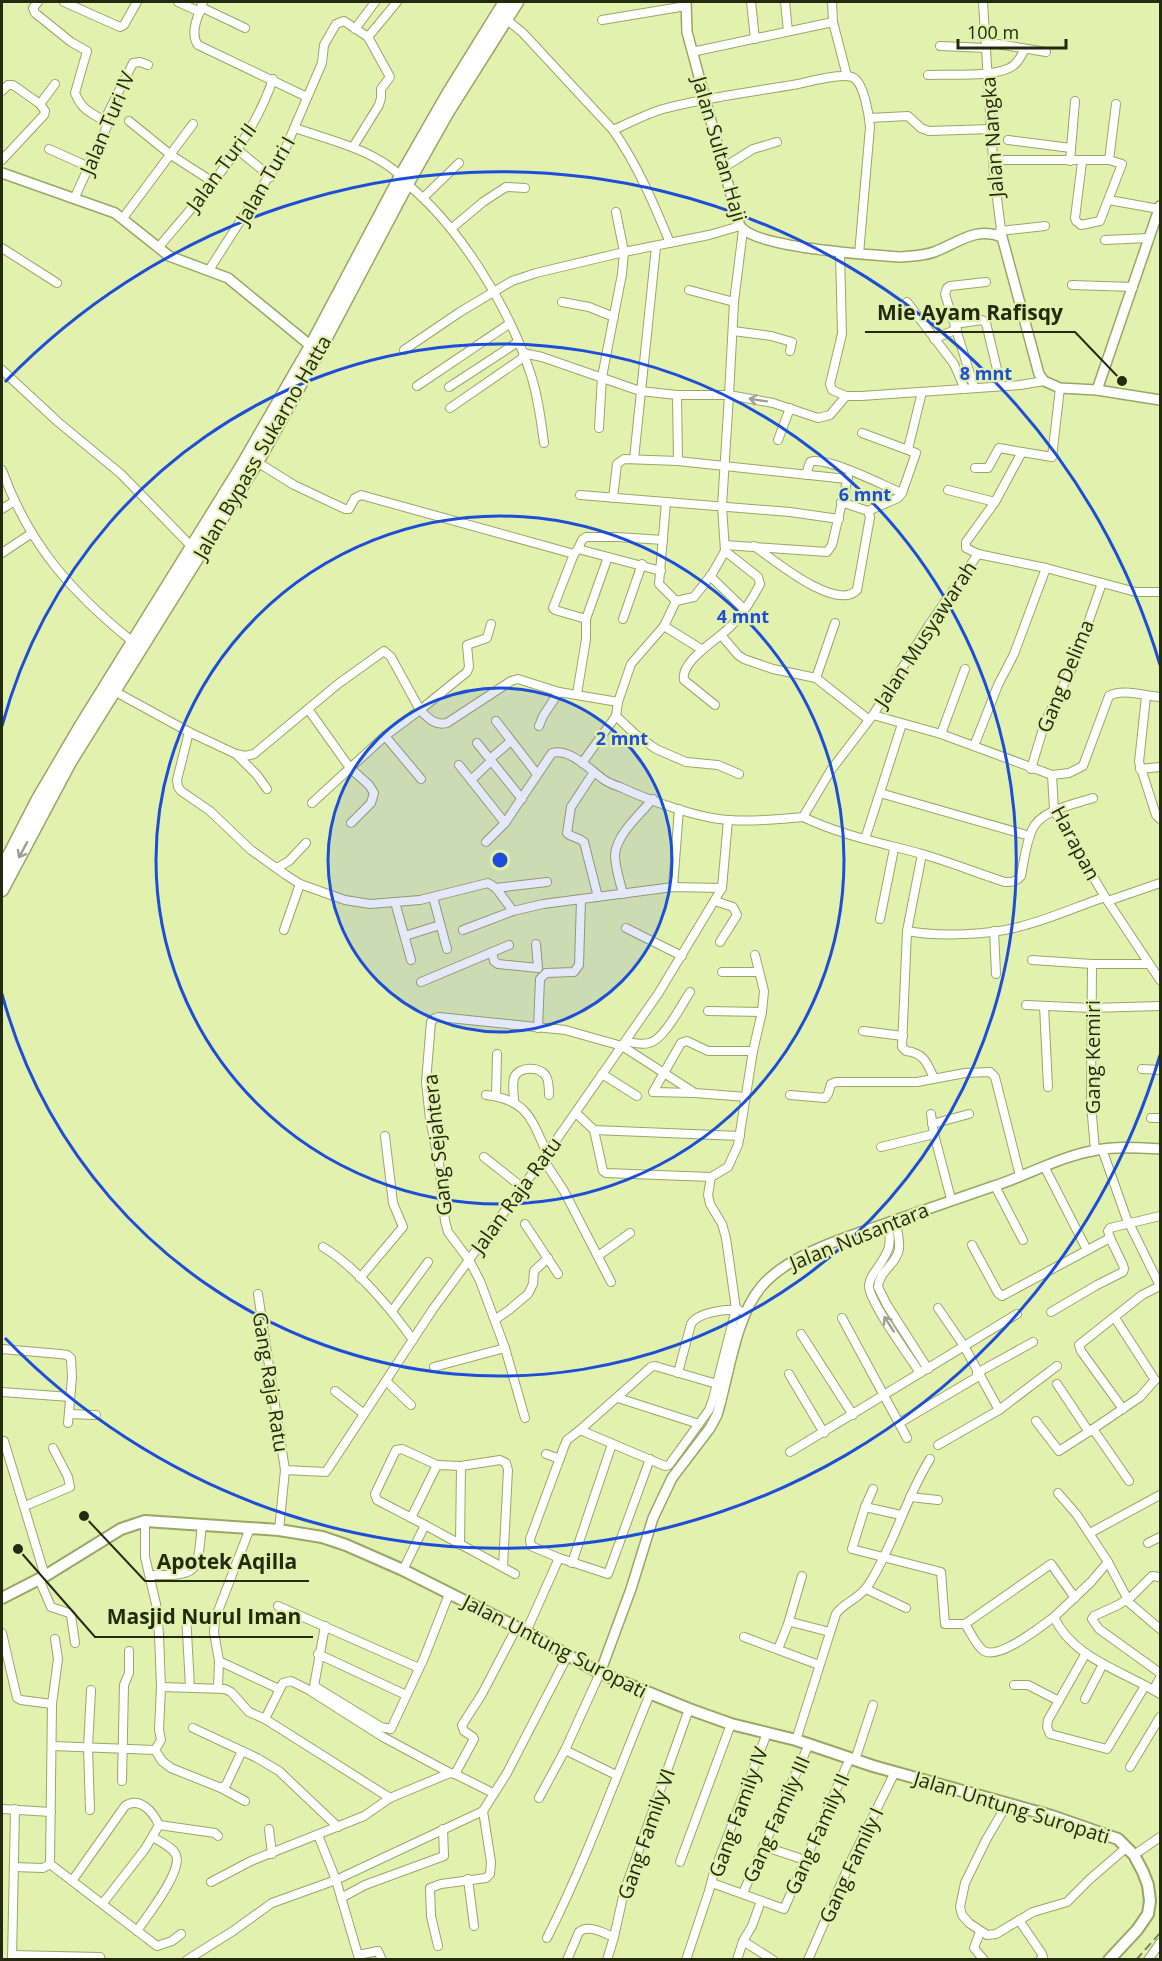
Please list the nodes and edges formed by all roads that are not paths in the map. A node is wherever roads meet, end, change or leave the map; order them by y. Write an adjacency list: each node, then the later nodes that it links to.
1 (38, 2): 40 (street)
2 (64, 2): 3 (street)
3 (137, 2)
4 (178, 2): 13 (street)
5 (375, 2): 18 (street)
6 (397, 2): 20 (street)
7 (517, 2): 14 (highway, Jalan Bypass Sukarno Hatta)
8 (751, 2): 21 (street)
9 (785, 2): 19 (street)
10 (832, 2): 16 (street)
11 (983, 2): 22 (street, Jalan Nangka)
12 (686, 4): 15 (street); 25 (street, Jalan Sultan Haji)
13 (201, 7): 17 (street); 31 (street)
14 (502, 8): 45 (street); 63 (highway, Jalan Bypass Sukarno Hatta)
15 (602, 20)
16 (833, 22): 19 (street); 30 (street)
17 (245, 28)
18 (355, 29): 20 (street); 34 (street)
19 (788, 31): 21 (street)
20 (368, 37): 48 (street)
21 (754, 39): 25 (street)
22 (986, 45): 23 (street); 24 (street); 28 (street, Jalan Nangka)
23 (940, 46)
24 (1025, 49): 26 (street); 28 (street)
25 (692, 52): 35 (street, Jalan Sultan Haji)
26 (1046, 52)
27 (148, 65): 40 (street, Jalan Turi IV)
28 (988, 73): 29 (street); 44 (street, Jalan Nangka)
29 (928, 75)
30 (847, 76): 35 (street); 39 (street)
31 (273, 80): 34 (street); 51 (street, Jalan Turi II)
32 (56, 84): 37 (street)
33 (2, 91): 37 (street)
34 (307, 97): 43 (street)
35 (705, 100): 45 (street); 60 (street, Jalan Sultan Haji)
36 (1076, 101): 49 (street)
37 (40, 104): 53 (street)
38 (1116, 104): 55 (street)
39 (869, 118): 44 (street); 84 (street)
40 (104, 121): 59 (street, Jalan Turi IV)
41 (129, 121): 52 (street)
42 (193, 124): 52 (street)
43 (295, 128): 48 (street, Jalan Turi I); 62 (street, Jalan Turi I)
44 (991, 129): 54 (street, Jalan Nangka)
45 (613, 130): 78 (street)
46 (1008, 140): 49 (street)
47 (777, 142): 60 (street)
48 (353, 147): 63 (street, Jalan Turi I)
49 (1071, 148): 56 (street)
50 (49, 149): 59 (street)
51 (237, 150): 62 (street); 64 (street, Jalan Turi II)
52 (171, 154): 64 (street); 71 (street)
53 (2, 160)
54 (993, 160): 56 (street); 75 (street, Jalan Nangka)
55 (1108, 160): 57 (street); 68 (street)
56 (1070, 161): 57 (street)
57 (1082, 162): 68 (street)
58 (459, 163): 67 (street)
59 (89, 166): 66 (street, Jalan Turi IV)
60 (723, 168): 74 (street, Jalan Sultan Haji)
61 (2, 173): 66 (street)
62 (271, 177): 85 (street, Jalan Turi I)
63 (404, 180): 67 (street, Jalan Turi I); 101 (highway, Jalan Bypass Sukarno Hatta); 131 (highway, Jalan Bypass Sukarno Hatta)
64 (213, 182): 81 (street, Jalan Turi II)
65 (525, 188): 73 (street)
66 (75, 197): 71 (street)
67 (424, 197): 73 (street, Jalan Turi I)
68 (1109, 200): 69 (street)
69 (1160, 208): 76 (street)
70 (616, 212): 82 (street)
71 (123, 218): 81 (street)
72 (1045, 226): 75 (street)
73 (452, 228): 90 (street, Jalan Turi I)
74 (742, 228): 78 (street); 83 (street, Jalan Sultan Haji); 93 (street)
75 (1001, 234): 84 (street, Jalan Sultan Haji); 107 (street)
76 (1149, 238): 77 (street); 89 (street)
77 (1105, 240)
78 (670, 243): 79 (street)
79 (656, 247): 82 (street); 115 (street)
80 (2, 248): 87 (street)
81 (158, 248): 85 (street)
82 (624, 252): 90 (street); 95 (street)
83 (840, 252): 84 (street, Jalan Sultan Haji); 119 (street)
84 (859, 254)
85 (209, 270): 101 (street)
86 (986, 282): 97 (street)
87 (57, 284)
88 (1072, 285): 89 (street)
89 (1133, 286): 114 (street)
90 (493, 291): 96 (street, Jalan Turi I); 102 (street)
91 (689, 291): 93 (street)
92 (562, 302): 95 (street)
93 (734, 302): 98 (street)
94 (907, 302): 99 (street)
95 (614, 317): 106 (street)
96 (509, 324): 100 (street, Jalan Turi I); 108 (street)
97 (956, 327): 99 (street); 109 (street); 111 (street)
98 (733, 331): 103 (street); 118 (street)
99 (934, 339): 113 (street)
100 (518, 342): 104 (street, Jalan Turi I); 110 (street)
101 (311, 346): 153 (highway, Jalan Bypass Sukarno Hatta)
102 (404, 350)
103 (790, 351)
104 (524, 355): 106 (street); 121 (street); 126 (street, Jalan Turi I)
105 (2, 370): 153 (street)
106 (602, 377): 115 (street); 123 (street)
107 (1044, 381): 109 (street); 112 (street)
108 (417, 386)
109 (1000, 386): 111 (street)
110 (449, 387)
111 (974, 387): 113 (street)
112 (1060, 387): 114 (street); 128 (street)
113 (965, 389): 116 (street)
114 (1097, 390): 120 (street)
115 (640, 391): 117 (street); 129 (street)
116 (922, 392): 119 (street); 127 (street)
117 (677, 394): 118 (street); 130 (street)
118 (729, 395): 122 (street, one-way to 118); 132 (street)
119 (846, 396): 122 (street)
120 (1161, 400)
121 (450, 408)
122 (790, 408): 125 (street)
123 (599, 428)
124 (862, 433): 127 (street)
125 (778, 440)
126 (544, 442)
127 (908, 449): 139 (street)
128 (1022, 452): 133 (street); 145 (street)
129 (634, 459): 130 (street); 141 (street)
130 (678, 461): 132 (street)
131 (257, 462): 156 (street); 179 (highway, Jalan Bypass Sukarno Hatta)
132 (725, 467): 136 (street); 146 (street)
133 (975, 468)
134 (2, 470): 142 (street)
135 (850, 470): 136 (street); 137 (street); 139 (street)
136 (806, 475): 137 (street)
137 (847, 479): 144 (street)
138 (948, 490): 145 (street)
139 (902, 493): 148 (street)
140 (580, 495): 141 (street)
141 (613, 498): 143 (street)
142 (13, 502): 147 (street); 150 (street)
143 (666, 502): 146 (street); 151 (street)
144 (842, 502): 148 (street); 149 (street)
145 (995, 502): 158 (street)
146 (722, 506): 149 (street); 154 (street)
147 (2, 509)
148 (868, 510): 160 (street)
149 (839, 519): 155 (street)
150 (32, 533): 157 (street); 175 (street)
151 (663, 540): 156 (street); 163 (street)
152 (754, 546): 154 (street); 155 (street); 160 (street)
153 (193, 548): 175 (highway, Jalan Bypass Sukarno Hatta)
154 (725, 548): 164 (street); 168 (street)
155 (783, 548): 160 (street)
156 (576, 551): 159 (street); 169 (street)
157 (2, 553)
158 (976, 553): 162 (street); 189 (street, Jalan Musyawarah)
159 (608, 557): 161 (street); 169 (street)
160 (777, 562)
161 (642, 564): 163 (street); 170 (street)
162 (1046, 568): 165 (street); 198 (street)
163 (661, 571): 167 (street)
164 (710, 576): 167 (street); 168 (street)
165 (1102, 583): 166 (street); 205 (street, Gang Delima)
166 (1161, 592)
167 (676, 602): 173 (street)
168 (744, 609): 174 (street)
169 (586, 619): 181 (street)
170 (624, 619)
171 (835, 623): 178 (street)
172 (491, 624): 187 (street)
173 (664, 626): 176 (street); 184 (street)
174 (721, 635): 176 (street); 178 (street)
175 (133, 642): 233 (highway, Jalan Bypass Sukarno Hatta)
176 (701, 650): 185 (street)
177 (965, 669): 194 (street)
178 (816, 678): 189 (street)
179 (114, 691): 193 (street); 240 (highway, Jalan Bypass Sukarno Hatta, one-way to 240)
180 (559, 692): 181 (street); 187 (street); 192 (street)
181 (577, 694): 184 (street)
182 (1146, 696): 183 (street, Harapan); 206 (street); 210 (street, Harapan)
183 (1161, 697)
184 (618, 702): 188 (street)
185 (715, 705)
186 (309, 709): 187 (street); 199 (street); 204 (street)
187 (420, 710): 195 (street)
188 (616, 716): 201 (street); 209 (street)
189 (870, 717): 191 (street); 221 (street, Jalan Musyawarah)
190 (496, 722): 196 (street)
191 (902, 724): 194 (street); 214 (street)
192 (539, 726)
193 (189, 732): 199 (street); 232 (street)
194 (941, 734): 198 (street)
195 (385, 736): 204 (street); 211 (street)
196 (511, 741): 200 (street); 208 (street)
197 (477, 743): 200 (street)
198 (974, 746): 205 (street)
199 (236, 754): 213 (street)
200 (491, 760): 212 (street); 216 (street)
201 (582, 763): 207 (street); 208 (street)
202 (459, 765): 212 (street)
203 (1161, 767): 206 (street)
204 (350, 768): 218 (street); 224 (street)
205 (1031, 769): 210 (street)
206 (1140, 769): 222 (street)
207 (594, 772): 217 (street); 243 (street)
208 (537, 774): 216 (street)
209 (739, 774)
210 (1052, 775): 220 (street, Harapan)
211 (421, 779)
212 (471, 780): 225 (street)
213 (267, 789)
214 (880, 793): 226 (street); 227 (street)
215 (1093, 798): 220 (street)
216 (522, 799): 225 (street)
217 (653, 799): 219 (street); 241 (street)
218 (312, 803)
219 (679, 809): 223 (street); 237 (street)
220 (1054, 810): 226 (street); 244 (street, Harapan)
221 (803, 817): 223 (street); 227 (street)
222 (1161, 819)
223 (728, 820): 239 (street, Jalan Raja Ratu)
224 (351, 823)
225 (505, 823): 228 (street)
226 (1030, 836): 231 (street)
227 (864, 839): 230 (street)
228 (486, 842)
229 (306, 843): 232 (street)
230 (894, 849): 231 (street); 249 (street)
231 (922, 854): 254 (street)
232 (277, 868): 236 (street)
233 (2, 869)
234 (547, 882): 238 (street)
235 (1161, 883): 244 (street)
236 (300, 884): 247 (street); 252 (street)
237 (673, 887): 239 (street); 241 (street)
238 (496, 888): 242 (street); 248 (street)
239 (722, 888): 246 (street, Jalan Raja Ratu)
240 (2, 890)
241 (623, 894): 243 (street)
242 (433, 897): 247 (street); 250 (street)
243 (598, 897): 245 (street)
244 (1107, 899): 255 (street); 267 (street, Harapan)
245 (580, 900): 248 (street); 268 (street)
246 (715, 901): 257 (street); 263 (street, Jalan Raja Ratu)
247 (395, 902): 256 (street)
248 (513, 911): 253 (street)
249 (879, 919)
250 (440, 925): 256 (street); 260 (street)
251 (626, 928): 263 (street)
252 (284, 930)
253 (463, 930)
254 (908, 931): 255 (street); 283 (street)
255 (994, 931): 271 (street)
256 (405, 936): 264 (street)
257 (720, 942)
258 (536, 944): 268 (street)
259 (509, 945): 261 (street)
260 (447, 949)
261 (492, 952): 268 (street); 273 (street)
262 (755, 955): 270 (street)
263 (682, 956): 284 (street, Jalan Raja Ratu)
264 (411, 960)
265 (1032, 960): 266 (street)
266 (1092, 964): 267 (street); 278 (street, Gang Kemiri)
267 (1149, 964): 272 (street, Harapan)
268 (541, 971): 281 (street)
269 (722, 972): 270 (street)
270 (758, 972): 280 (street)
271 (996, 974)
272 (1161, 980)
273 (420, 982)
274 (690, 992): 284 (street)
275 (1026, 1005): 276 (street)
276 (1044, 1006): 278 (street); 292 (street)
277 (1161, 1006): 278 (street)
278 (1091, 1008): 312 (street, Gang Kemiri)
279 (708, 1011): 280 (street)
280 (762, 1012): 285 (street)
281 (538, 1028): 284 (street); 334 (street, Gang Sejahtera)
282 (863, 1031): 283 (street)
283 (903, 1036): 291 (street)
284 (625, 1045): 289 (street); 290 (street, Jalan Raja Ratu)
285 (753, 1051): 289 (street); 299 (street)
286 (497, 1054): 297 (street)
287 (1142, 1069): 288 (street)
288 (1161, 1070)
289 (664, 1071): 293 (street); 293 (street)
290 (602, 1074): 298 (street); 301 (street, Jalan Raja Ratu)
291 (934, 1078): 296 (street); 317 (street)
292 (1048, 1086)
293 (695, 1093): 299 (street)
294 (486, 1095): 297 (street)
295 (549, 1095): 300 (street)
296 (790, 1095)
297 (496, 1096): 300 (street)
298 (637, 1096)
299 (746, 1097): 310 (street)
300 (514, 1101): 314 (street)
301 (576, 1113): 307 (street); 314 (street, Jalan Raja Ratu)
302 (931, 1114): 306 (street)
303 (969, 1114): 306 (street)
304 (1151, 1118): 305 (street)
305 (1161, 1118)
306 (932, 1124): 308 (street)
307 (594, 1130): 310 (street); 318 (street)
308 (934, 1134): 311 (street); 321 (street)
309 (385, 1136): 337 (street)
310 (740, 1136): 318 (street)
311 (881, 1147)
312 (1098, 1149): 313 (street, Jalan Nusantara); 316 (street, Jalan Nusantara); 324 (street, Gang Kemiri)
313 (1161, 1149)
314 (545, 1156): 320 (street, Jalan Raja Ratu); 332 (street)
315 (484, 1157): 320 (street)
316 (1044, 1166): 317 (street, Jalan Nusantara); 331 (street)
317 (1020, 1176): 319 (street, Jalan Nusantara)
318 (711, 1177): 342 (street)
319 (995, 1186): 321 (street, Jalan Nusantara); 328 (street)
320 (523, 1188): 334 (street, Jalan Raja Ratu)
321 (951, 1200): 323 (street, Jalan Nusantara)
322 (1161, 1216): 324 (street)
323 (891, 1222): 342 (street, Jalan Nusantara); 357 (street)
324 (1129, 1223): 327 (street); 339 (street, Gang Kemiri)
325 (525, 1224): 333 (street)
326 (630, 1233): 332 (street)
327 (1110, 1238): 331 (street); 344 (street)
328 (1023, 1240)
329 (972, 1245): 331 (street)
330 (323, 1247): 337 (street)
331 (1087, 1250)
332 (598, 1256): 338 (street)
333 (548, 1258): 336 (street); 348 (street)
334 (469, 1260): 348 (street, Gang Sejahtera); 350 (street, Jalan Raja Ratu)
335 (428, 1262): 343 (street)
336 (558, 1274)
337 (360, 1278): 343 (street)
338 (611, 1282)
339 (1160, 1286): 347 (street)
340 (258, 1294): 395 (street, Gang Raja Ratu)
341 (938, 1308): 352 (street)
342 (741, 1310): 358 (street); 363 (street); 454 (street, Jalan Nusantara)
343 (392, 1311): 350 (street)
344 (1050, 1312)
345 (1017, 1314): 352 (street)
346 (842, 1318): 367 (street)
347 (1115, 1318): 361 (street); 371 (street)
348 (496, 1319): 353 (street, Gang Sejahtera)
349 (801, 1334): 375 (street)
350 (414, 1340): 362 (street, Jalan Raja Ratu)
351 (1033, 1342): 360 (street)
352 (964, 1346): 357 (street); 360 (street)
353 (505, 1348): 356 (street); 376 (street, Gang Sejahtera)
354 (2, 1349): 368 (street)
355 (1057, 1366): 372 (street)
356 (434, 1367)
357 (924, 1371): 367 (street)
358 (678, 1373): 363 (street); 369 (street)
359 (789, 1374): 382 (street)
360 (978, 1375): 372 (street); 378 (street)
361 (1158, 1380): 371 (street)
362 (386, 1381): 370 (street); 373 (street, Jalan Raja Ratu)
363 (717, 1384): 379 (street)
364 (1057, 1384): 381 (street)
365 (336, 1391): 373 (street)
366 (2, 1392): 368 (street)
367 (886, 1395): 375 (street); 378 (street)
368 (70, 1397): 374 (street)
369 (618, 1398): 379 (street); 380 (street)
370 (411, 1405)
371 (1123, 1409): 381 (street)
372 (999, 1410): 386 (street)
373 (364, 1414): 395 (street, Jalan Raja Ratu)
374 (96, 1415)
375 (853, 1415): 382 (street)
376 (525, 1418)
377 (1036, 1421): 381 (street)
378 (901, 1422): 383 (street)
379 (699, 1424): 391 (street)
380 (580, 1430): 385 (street); 390 (street)
381 (1091, 1430): 396 (street)
382 (824, 1433): 388 (street)
383 (908, 1438)
384 (4, 1441): 402 (street)
385 (612, 1444): 391 (street); 418 (street)
386 (938, 1445)
387 (53, 1448): 402 (street)
388 (790, 1452)
389 (546, 1454): 390 (street)
390 (560, 1459): 416 (street)
391 (650, 1459): 418 (street)
392 (930, 1459): 400 (street)
393 (437, 1465): 394 (street); 405 (street); 405 (street)
394 (461, 1466): 414 (street); 419 (street)
395 (285, 1470): 410 (street)
396 (1129, 1481)
397 (873, 1490): 403 (street)
398 (1058, 1493): 411 (street)
399 (1161, 1495): 411 (street)
400 (910, 1497): 401 (street); 404 (street)
401 (938, 1500)
402 (25, 1506): 424 (street)
403 (864, 1507): 404 (street); 415 (street)
404 (901, 1515): 415 (street)
405 (411, 1518): 408 (street)
406 (145, 1521): 407 (main road, Jalan Untung Suropati); 422 (street); 424 (main road, Jalan Untung Suropati)
407 (202, 1524): 409 (main road, Jalan Untung Suropati); 422 (street)
408 (425, 1525): 414 (street); 420 (street)
409 (249, 1528): 410 (main road, Jalan Untung Suropati); 450 (street)
410 (279, 1530): 420 (main road, Jalan Untung Suropati)
411 (1089, 1533): 417 (street)
412 (1161, 1537): 413 (street)
413 (1148, 1544)
414 (460, 1545): 419 (street)
415 (885, 1557): 426 (street); 436 (street)
416 (559, 1558): 418 (street); 439 (street)
417 (1108, 1562): 429 (street); 430 (street)
418 (572, 1563)
419 (503, 1567): 421 (street)
420 (403, 1570): 427 (main road, Jalan Untung Suropati)
421 (515, 1574)
422 (150, 1575): 458 (street)
423 (802, 1576): 435 (street)
424 (42, 1577): 428 (main road, Jalan Untung Suropati); 444 (street)
425 (1161, 1577): 430 (street)
426 (866, 1589): 432 (street); 441 (street)
427 (449, 1594): 439 (main road, Jalan Untung Suropati); 453 (street)
428 (2, 1598)
429 (1075, 1598): 434 (street); 436 (street)
430 (1126, 1598): 438 (street); 455 (street)
431 (278, 1606): 437 (street)
432 (906, 1608)
433 (186, 1614): 459 (street)
434 (1054, 1617): 436 (street); 447 (street)
435 (788, 1624): 441 (street); 445 (street)
436 (965, 1624)
437 (325, 1626): 448 (street); 453 (street)
438 (1161, 1629)
439 (521, 1630): 449 (main road, Jalan Untung Suropati); 487 (street)
440 (2, 1632): 468 (street)
441 (830, 1632): 452 (street)
442 (744, 1638): 445 (street)
443 (55, 1639): 468 (street)
444 (75, 1643)
445 (778, 1649): 452 (street)
446 (129, 1651): 480 (street)
447 (1086, 1653): 451 (street); 467 (street)
448 (318, 1654): 465 (street); 465 (street)
449 (568, 1655): 454 (main road, Jalan Untung Suropati); 491 (street)
450 (219, 1661): 460 (street); 461 (street)
451 (1103, 1664): 463 (street); 466 (street)
452 (819, 1665): 476 (street)
453 (419, 1668): 465 (street)
454 (600, 1673): 464 (main road, Jalan Untung Suropati); 482 (street)
455 (1161, 1673)
456 (1161, 1678): 463 (street)
457 (1014, 1685): 467 (street)
458 (161, 1687): 459 (street); 481 (street)
459 (190, 1687): 460 (street)
460 (218, 1688): 472 (street)
461 (279, 1689): 472 (street); 487 (street)
462 (91, 1690): 479 (street)
463 (1153, 1690): 467 (street)
464 (650, 1694): 470 (main road, Jalan Untung Suropati); 488 (street)
465 (405, 1695)
466 (1085, 1699)
467 (1059, 1701)
468 (52, 1704): 478 (street)
469 (873, 1705): 484 (street, Gang Family II)
470 (689, 1709): 473 (main road, Jalan Untung Suropati); 532 (street, Gang Family VI)
471 (1161, 1717): 485 (street)
472 (265, 1719): 492 (street)
473 (731, 1724): 475 (main road, Jalan Untung Suropati); 513 (street)
474 (193, 1728): 483 (street)
475 (767, 1733): 476 (main road, Jalan Untung Suropati); 520 (street, Gang Family IV)
476 (796, 1740): 477 (main road, Jalan Untung Suropati)
477 (809, 1744): 484 (main road, Jalan Untung Suropati); 509 (street, Gang Family III)
478 (52, 1746): 479 (street); 500 (street)
479 (88, 1747): 480 (street); 498 (street)
480 (124, 1747): 481 (street); 489 (street)
481 (155, 1750): 490 (street)
482 (565, 1750): 488 (street); 493 (street)
483 (242, 1751): 490 (street); 502 (street)
484 (853, 1759): 486 (main road, Jalan Untung Suropati); 512 (street, Gang Family II)
485 (1130, 1767)
486 (895, 1772): 495 (main road, Jalan Untung Suropati); 547 (street, Gang Family I)
487 (452, 1773): 491 (street); 492 (street)
488 (616, 1775): 533 (street)
489 (122, 1781)
490 (221, 1788): 494 (street)
491 (493, 1793): 499 (street)
492 (390, 1798): 502 (street)
493 (539, 1798)
494 (245, 1800)
495 (1007, 1804): 510 (main road, Jalan Untung Suropati); 530 (street)
496 (2, 1809): 497 (street)
497 (15, 1809): 500 (street); 515 (street)
498 (90, 1810)
499 (483, 1810): 504 (street); 516 (street)
500 (51, 1812): 514 (street)
501 (159, 1825): 506 (street); 507 (street); 518 (street)
502 (338, 1827): 505 (street)
503 (270, 1829): 511 (street)
504 (443, 1829): 517 (street); 522 (street)
505 (318, 1835): 511 (street); 517 (street)
506 (218, 1836)
507 (153, 1837): 524 (street); 529 (street)
508 (1161, 1837): 510 (street)
509 (764, 1846): 512 (street); 521 (street, Gang Family III)
510 (1130, 1851): 525 (street); 550 (main road, Jalan Untung Suropati)
511 (272, 1854): 519 (street)
512 (805, 1860): 523 (street, Gang Family II)
513 (680, 1862)
514 (50, 1864): 515 (street); 518 (street)
515 (14, 1867): 528 (street)
516 (468, 1879): 526 (street); 536 (street)
517 (336, 1880): 522 (street); 540 (street)
518 (72, 1881): 524 (street)
519 (211, 1882)
520 (711, 1887): 521 (street); 544 (street, Gang Family IV)
521 (743, 1893): 523 (street)
522 (341, 1899): 539 (street)
523 (761, 1901): 534 (street)
524 (103, 1904): 529 (street)
525 (1019, 1920): 530 (street); 549 (street)
526 (474, 1926)
527 (2, 1929): 528 (street)
528 (12, 1929): 537 (street)
529 (137, 1931): 531 (street)
530 (980, 1932): 548 (street)
531 (181, 1934)
532 (614, 1937): 542 (street); 543 (street, Gang Family VI)
533 (547, 1938)
534 (743, 1941): 545 (street); 546 (street)
535 (1160, 1944): 551 (street)
536 (438, 1946)
537 (12, 1957): 538 (street)
538 (100, 1957)
539 (358, 1957): 541 (street)
540 (187, 1959)
541 (382, 1959)
542 (567, 1959)
543 (607, 1959)
544 (686, 1959)
545 (737, 1959)
546 (773, 1959)
547 (811, 1959)
548 (984, 1959)
549 (1040, 1959)
550 (1109, 1959)
551 (1148, 1959)

